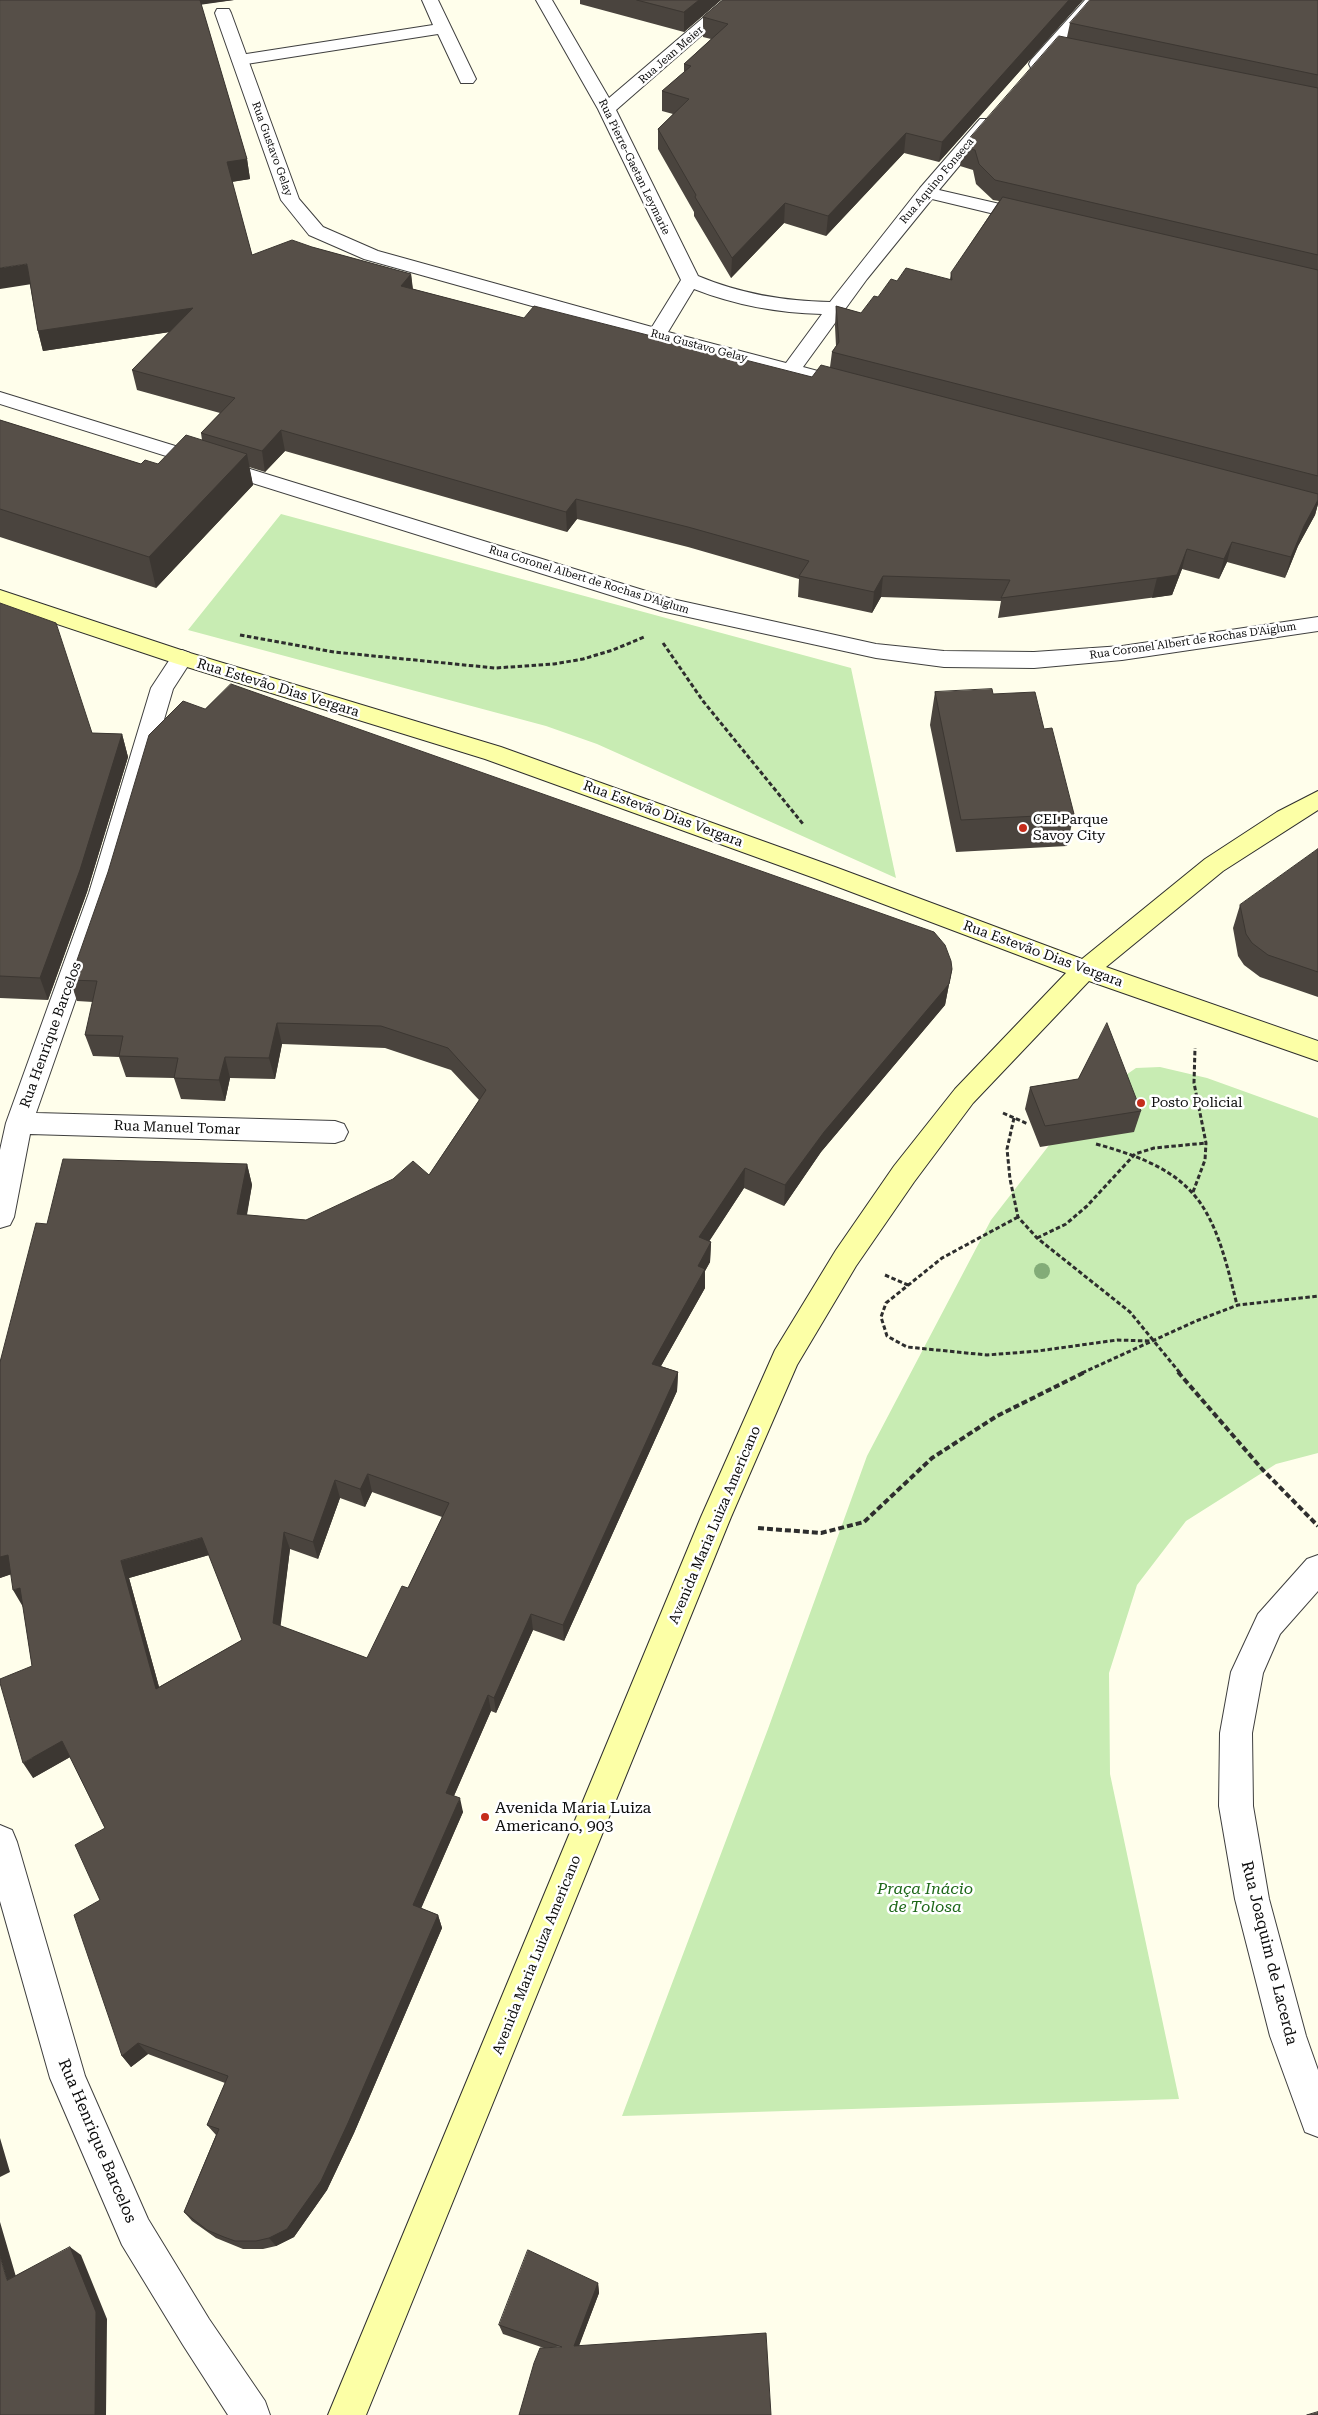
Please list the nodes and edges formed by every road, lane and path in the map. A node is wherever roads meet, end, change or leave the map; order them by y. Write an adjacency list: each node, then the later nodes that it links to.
1 (430, 0): 6 (street)
2 (544, 0): 12 (street, Rua Pierre-Gaetan Leymarie)
3 (734, 0): 12 (street, Rua Jean Meier)
4 (1094, 0): 7 (street)
5 (223, 13): 9 (street, Rua Gustavo Gelay)
6 (443, 28): 9 (street); 11 (street)
7 (1051, 47): 8 (street); 10 (street)
8 (1070, 51)
9 (240, 60): 18 (street, Rua Gustavo Gelay)
10 (1026, 76)
11 (467, 79)
12 (607, 110): 16 (street, Rua Pierre-Gaetan Leymarie)
13 (995, 112): 14 (street, Rua Aquino Fonseca)
14 (926, 192): 15 (street); 17 (street, Rua Aquino Fonseca)
15 (1051, 221)
16 (690, 280): 17 (street); 18 (street)
17 (834, 308): 19 (street, Rua Aquino Fonseca)
18 (657, 335): 19 (street, Rua Gustavo Gelay)
19 (790, 370): 20 (street, Rua Gustavo Gelay)
20 (867, 390)
21 (0, 398): 23 (street, Rua Coronel Albert de Rochas D'Aiglum)
22 (0, 597): 26 (main road, Rua Estevão Dias Vergara)
23 (669, 606): 24 (street, Rua Coronel Albert de Rochas D'Aiglum); 25 (path)
24 (1316, 622)
25 (655, 631): 26 (path); 28 (path)
26 (182, 658): 28 (main road, Rua Estevão Dias Vergara); 33 (street, Rua Henrique Barcelos)
27 (1318, 800): 29 (main road, Avenida Maria Luiza Americano)
28 (826, 873): 29 (main road, Rua Estevão Dias Vergara)
29 (1085, 970): 30 (main road, Rua Estevão Dias Vergara); 45 (main road, Avenida Maria Luiza Americano)
30 (1199, 1010): 31 (main road, Rua Estevão Dias Vergara); 35 (path)
31 (1318, 1051)
32 (1014, 1118): 40 (path)
33 (19, 1123): 34 (street, Rua Manuel Tomar); 39 (street, Rua Henrique Barcelos)
34 (335, 1132)
35 (1206, 1143): 37 (path); 38 (path)
36 (1096, 1144): 37 (path)
37 (1135, 1154): 38 (path); 41 (path)
38 (1193, 1192): 43 (path)
39 (0, 1217)
40 (1018, 1217): 41 (path); 44 (path)
41 (1037, 1238): 44 (path)
42 (1318, 1296): 43 (path)
43 (1238, 1305): 44 (path)
44 (1153, 1341): 45 (path); 46 (path)
45 (716, 1517): 51 (main road, Avenida Maria Luiza Americano)
46 (1318, 1526)
47 (1318, 1569): 49 (street, Rua Joaquim de Lacerda)
48 (0, 1842): 50 (street, Rua Henrique Barcelos)
49 (1318, 2119)
50 (251, 2415)
51 (347, 2415)

